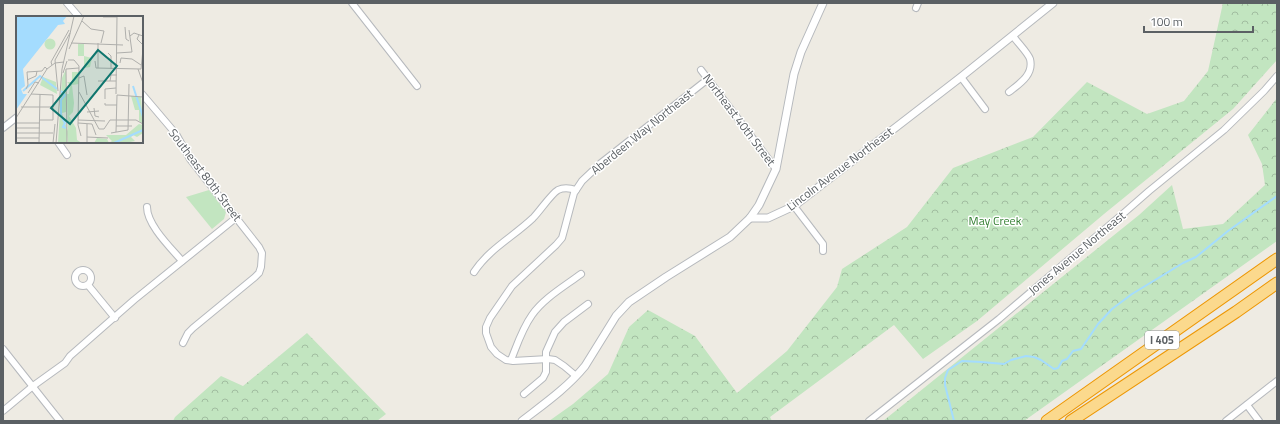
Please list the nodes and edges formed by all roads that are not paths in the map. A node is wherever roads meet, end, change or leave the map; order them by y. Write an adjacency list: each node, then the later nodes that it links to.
1 (67, 3): 5 (street)
2 (352, 3): 11 (street)
3 (823, 3): 19 (street)
4 (1053, 3): 6 (street, Lincoln Avenue Northeast)
5 (77, 16)
6 (1013, 36): 9 (street, Lincoln Avenue Northeast); 12 (street)
7 (701, 70): 10 (street, Northeast 40th Street)
8 (1277, 76): 47 (street, Jones Avenue Northeast)
9 (961, 77): 14 (street); 21 (street, Lincoln Avenue Northeast)
10 (708, 79): 19 (street, Northeast 40th Street); 20 (street, Aberdeen Way Northeast)
11 (417, 86)
12 (1009, 92)
13 (143, 95): 23 (street, Southeast 80th Street)
14 (986, 109)
15 (16, 118): 16 (street)
16 (3, 128)
17 (59, 143): 18 (street)
18 (67, 155)
19 (776, 170): 24 (street)
20 (576, 190): 28 (street); 37 (street, Aberdeen Way Northeast)
21 (794, 206): 24 (street, Lincoln Avenue Northeast); 25 (street)
22 (147, 207): 27 (street)
23 (237, 217): 27 (street); 34 (street, Southeast 80th Street)
24 (750, 218): 38 (street)
25 (823, 251)
26 (1277, 259): 48 (highway, I 405)
27 (182, 261): 33 (street)
28 (474, 272)
29 (581, 274): 37 (street)
30 (1277, 283): 42 (highway, I 405)
31 (88, 285): 33 (street)
32 (588, 304): 36 (street)
33 (115, 318): 40 (street)
34 (183, 343)
35 (3, 349): 40 (street)
36 (546, 359): 37 (street); 38 (street); 41 (street)
37 (511, 360)
38 (576, 376): 46 (street)
39 (1277, 381): 43 (street)
40 (33, 386): 44 (street); 45 (street)
41 (524, 394)
42 (1112, 394): 49 (highway, I 405); 50 (highway)
43 (1247, 405): 51 (street); 52 (street)
44 (3, 411)
45 (60, 421)
46 (522, 421)
47 (869, 421)
48 (1047, 421)
49 (1071, 421)
50 (1080, 421)
51 (1226, 421)
52 (1259, 421)

